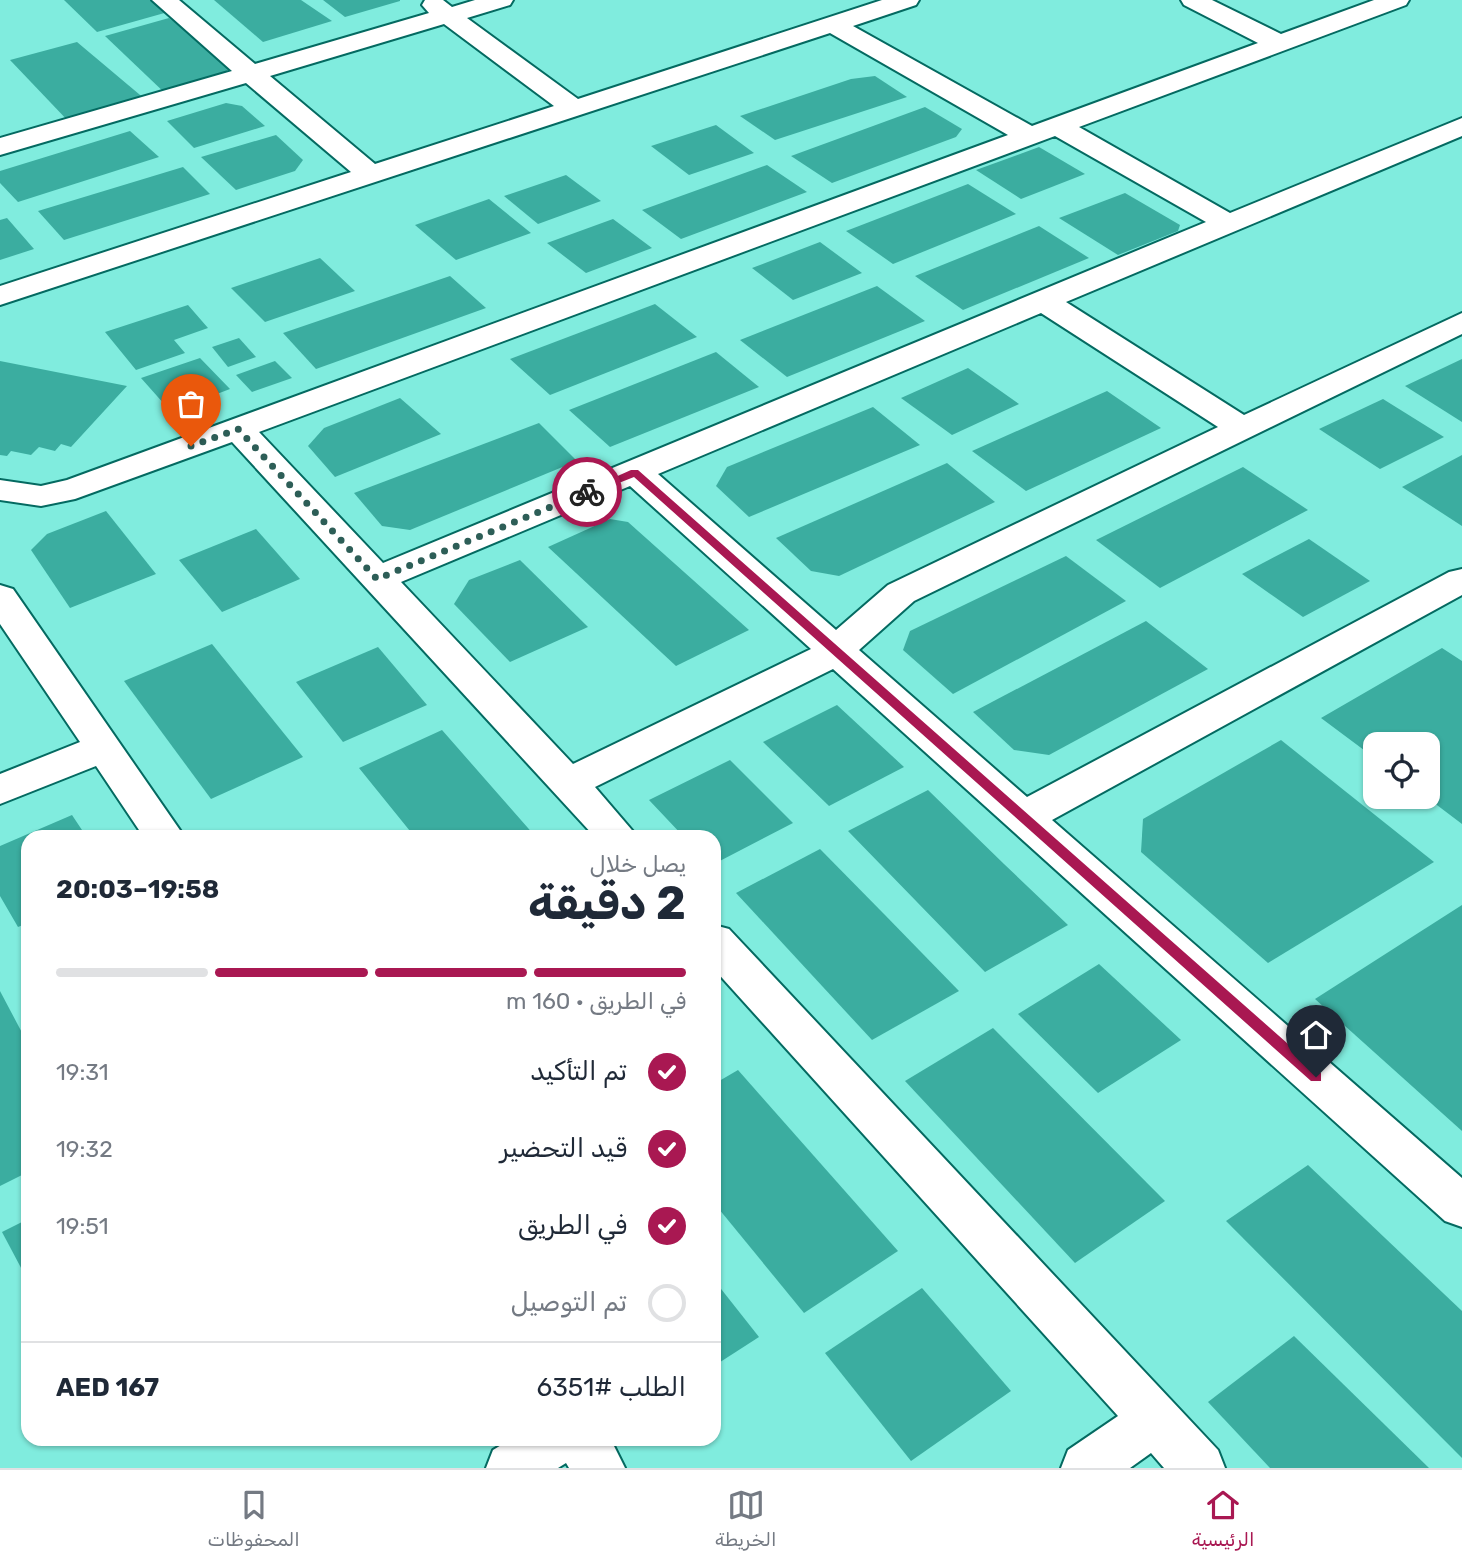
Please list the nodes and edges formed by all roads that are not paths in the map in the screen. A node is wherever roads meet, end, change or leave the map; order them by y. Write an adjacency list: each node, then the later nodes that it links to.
1 (164, 0): 9 (street)
2 (501, 0): 6 (street)
3 (907, 0): 7 (street)
4 (1193, 0): 8 (street)
5 (1397, 0): 8 (street)
6 (438, 7): 9 (street); 10 (street)
7 (831, 24): 10 (street); 13 (street)
8 (1278, 43): 12 (street)
9 (251, 74): 15 (street); 16 (street)
10 (573, 108): 16 (street)
11 (0, 121): 15 (street)
12 (1056, 125): 13 (street); 17 (street)
13 (1028, 135): 22 (street)
14 (1456, 135): 17 (street)
15 (9, 144)
16 (370, 174): 18 (street)
17 (1231, 225): 19 (street)
18 (0, 296)
19 (1045, 302): 21 (street); 23 (street)
20 (1462, 322): 21 (street)
21 (1242, 428): 28 (street)
22 (238, 429): 24 (street); 25 (street)
23 (635, 472): 25 (street); 28 (street)
24 (0, 490)
25 (377, 579): 30 (street)
26 (1462, 580): 32 (street)
27 (0, 597): 29 (street)
28 (837, 649): 30 (street); 32 (street)
29 (103, 748): 31 (street); 33 (street)
30 (568, 783): 34 (street)
31 (0, 790)
32 (1024, 817): 36 (street)
33 (160, 830)
34 (611, 830)
35 (721, 950): 37 (street)
36 (1462, 1207)
37 (1155, 1420): 42 (street); 43 (street)
38 (547, 1446): 40 (street)
39 (584, 1446): 41 (street)
40 (512, 1468)
41 (599, 1468)
42 (1087, 1468)
43 (1199, 1468)

